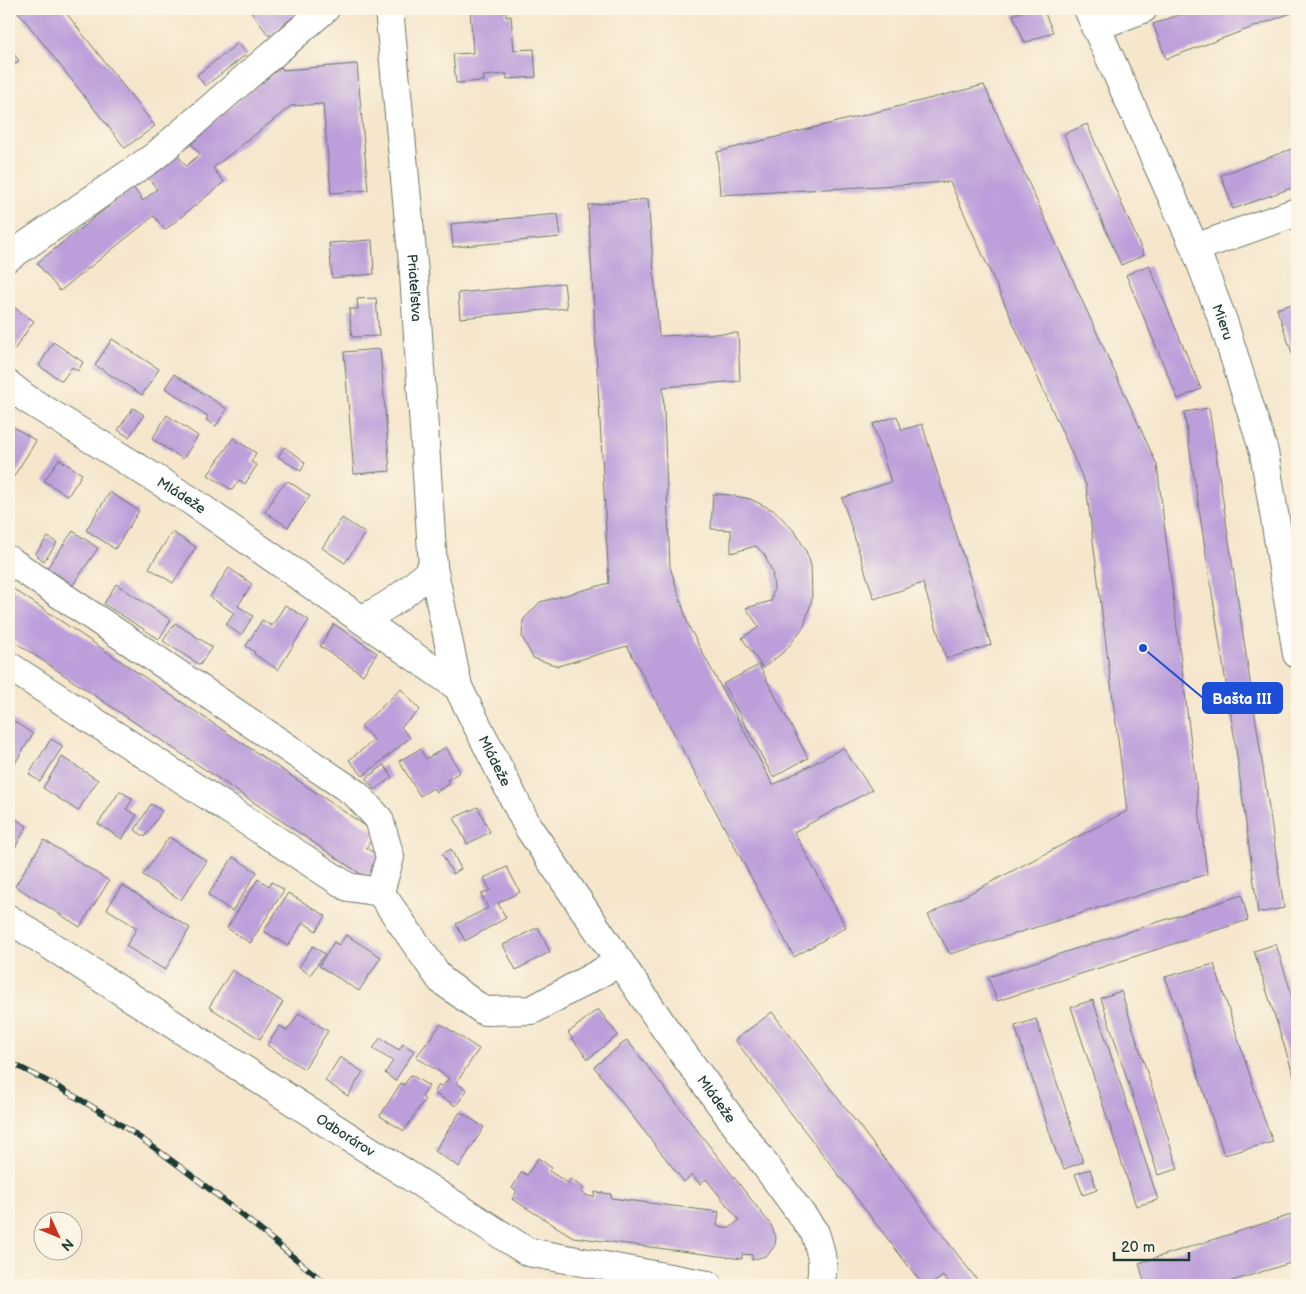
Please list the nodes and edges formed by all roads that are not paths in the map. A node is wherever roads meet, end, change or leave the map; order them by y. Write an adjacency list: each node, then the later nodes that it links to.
1 (325, 9): 7 (street)
2 (389, 9): 11 (street, Priateľstva)
3 (1143, 9): 4 (street)
4 (1092, 18): 6 (street, Mieru)
5 (1297, 212): 6 (street)
6 (1195, 248): 9 (street, Mieru)
7 (9, 257)
8 (9, 385): 12 (street, Mládeže)
9 (1290, 558): 13 (street, Mieru)
10 (9, 560): 16 (street)
11 (433, 567): 12 (street); 15 (street, Priateľstva)
12 (362, 619): 15 (street, Mládeže)
13 (1297, 654)
14 (9, 666): 16 (street)
15 (458, 687): 18 (street, Mládeže)
16 (380, 892): 18 (street)
17 (9, 919): 19 (street, Odborárov)
18 (620, 962): 20 (street, Mládeže)
19 (708, 1285)
20 (820, 1285)

